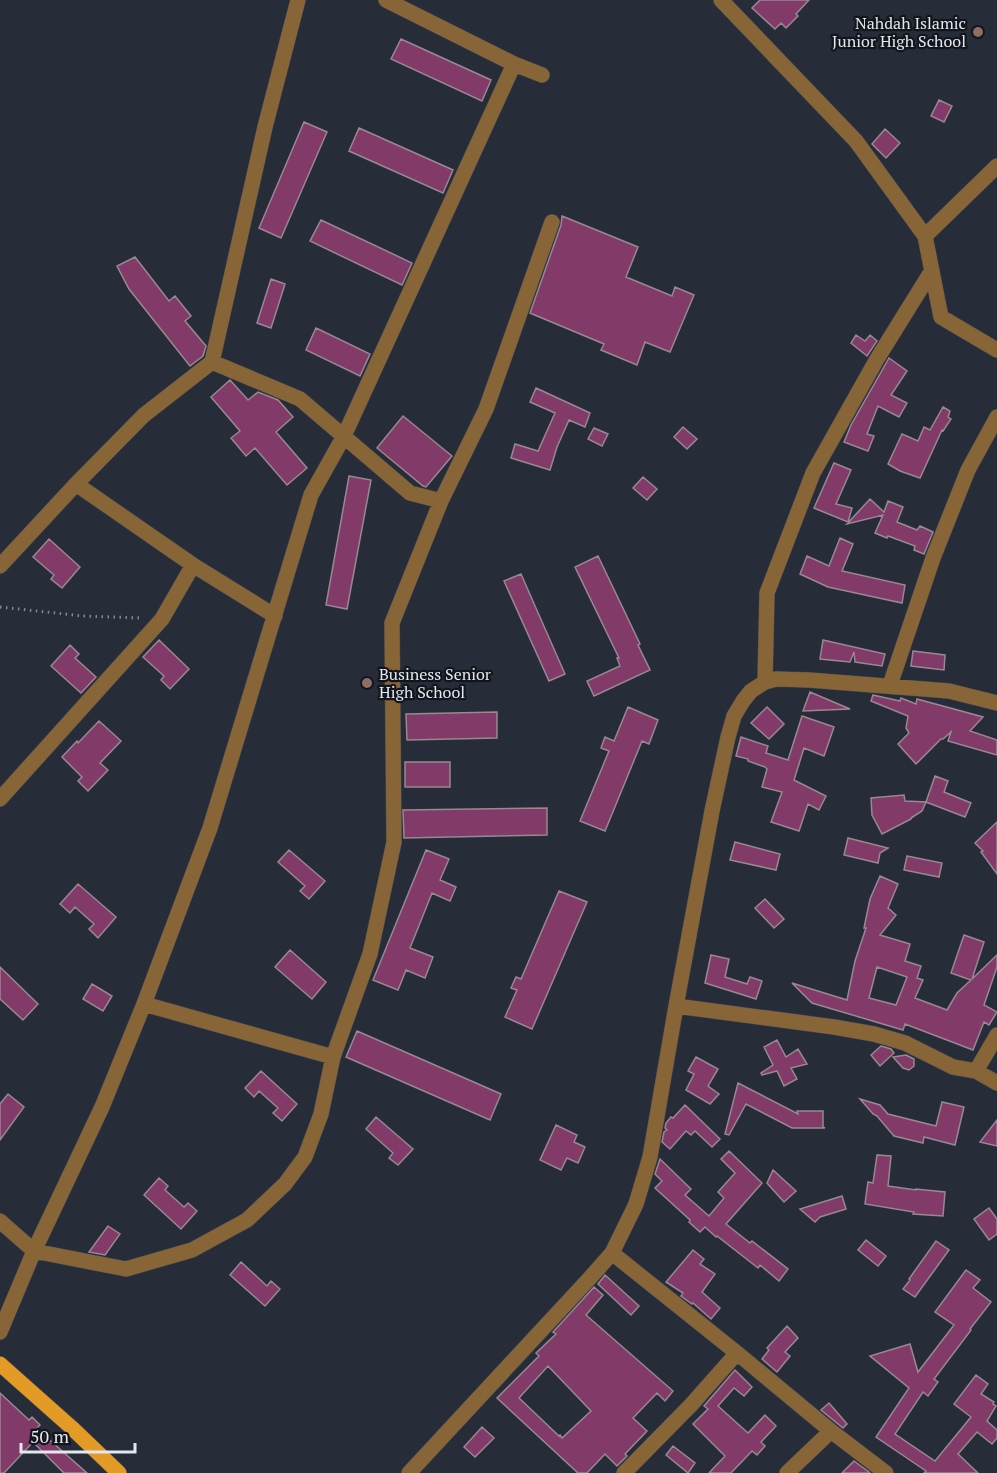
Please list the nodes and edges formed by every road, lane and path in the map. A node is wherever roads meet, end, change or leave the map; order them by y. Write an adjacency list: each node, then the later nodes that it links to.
1 (298, 0): 11 (street)
2 (386, 0): 4 (street)
3 (721, 0): 8 (street)
4 (514, 64): 5 (street); 13 (street)
5 (542, 75)
6 (997, 166): 8 (street)
7 (552, 222): 15 (street)
8 (925, 237): 9 (street)
9 (931, 272): 10 (street); 21 (street)
10 (997, 350)
11 (212, 362): 13 (street); 14 (street)
12 (997, 417): 22 (street)
13 (344, 436): 15 (street); 19 (street)
14 (76, 484): 16 (street); 17 (street)
15 (441, 501): 28 (street)
16 (193, 565): 19 (street); 20 (street)
17 (0, 566)
18 (0, 607): 20 (path)
19 (275, 616): 25 (street)
20 (162, 619): 24 (street)
21 (765, 682): 22 (street); 26 (street)
22 (890, 686): 23 (street)
23 (997, 703)
24 (0, 799)
25 (144, 1004): 28 (street); 32 (street)
26 (676, 1006): 29 (street); 33 (street)
27 (997, 1035): 29 (street)
28 (333, 1057): 32 (street)
29 (976, 1071): 30 (street)
30 (997, 1083)
31 (0, 1221): 32 (street)
32 (34, 1251): 34 (street)
33 (612, 1253): 35 (street); 39 (street)
34 (0, 1332)
35 (737, 1353): 37 (street); 40 (street)
36 (0, 1364): 38 (main road)
37 (831, 1431): 41 (street); 42 (street)
38 (119, 1473)
39 (409, 1473)
40 (624, 1473)
41 (787, 1473)
42 (886, 1473)

